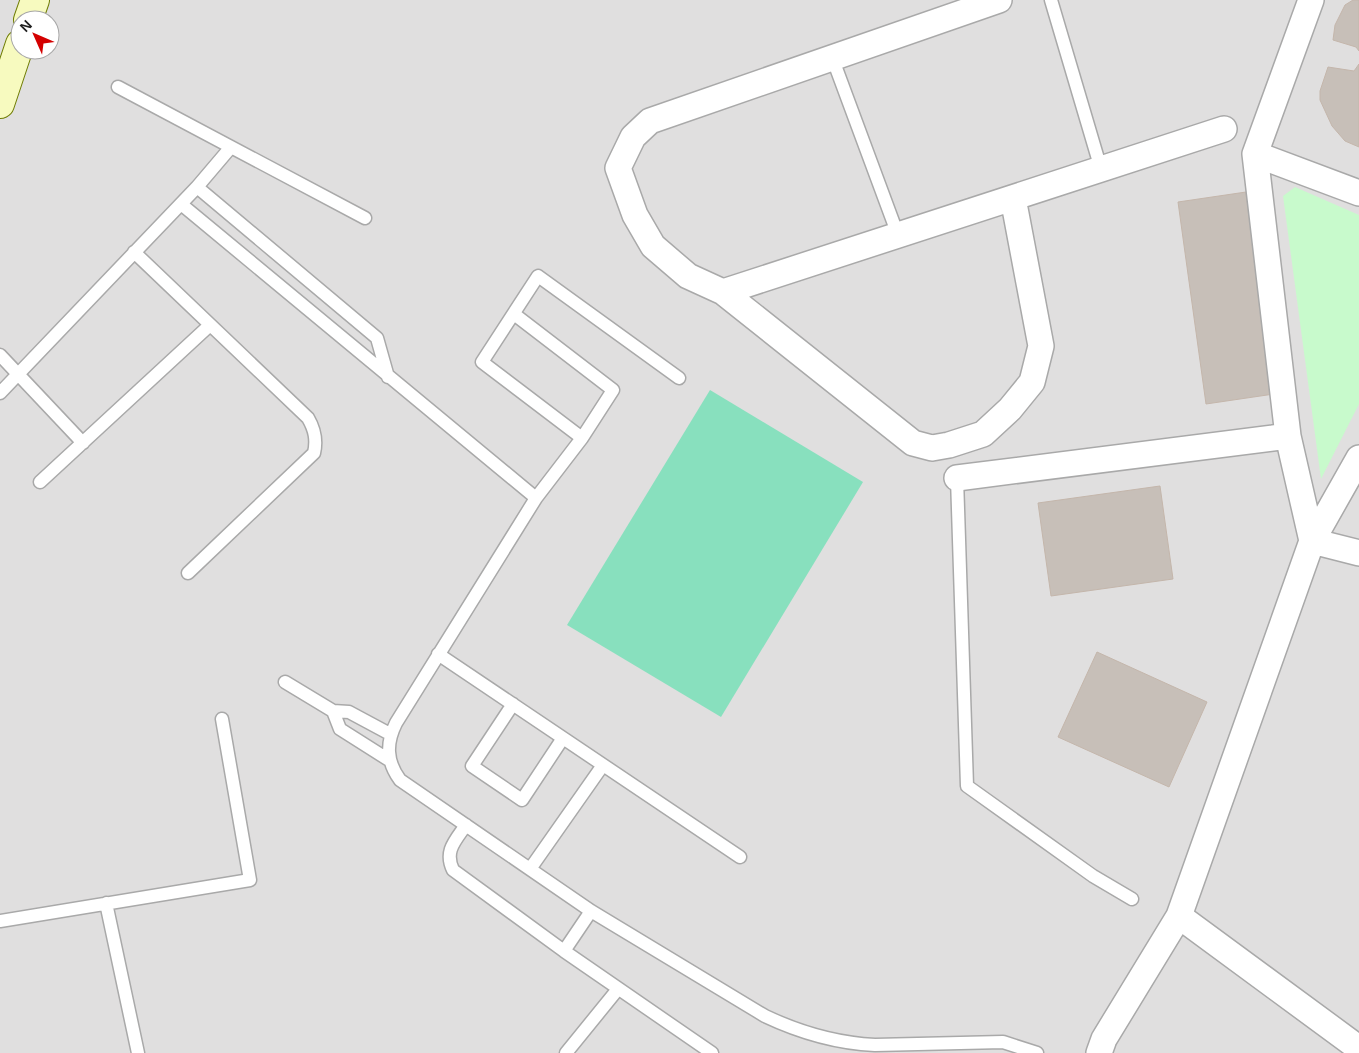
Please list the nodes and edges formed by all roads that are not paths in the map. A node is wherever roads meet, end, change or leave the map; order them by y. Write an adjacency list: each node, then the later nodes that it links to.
1 (999, 0): 4 (street)
2 (1051, 0): 11 (lane)
3 (1311, 0): 10 (street)
4 (832, 58): 17 (lane); 19 (street)
5 (15, 60): 7 (main road)
6 (118, 87): 9 (lane)
7 (0, 104)
8 (1224, 129): 11 (street)
9 (231, 147): 12 (lane); 16 (lane)
10 (1255, 154): 13 (street); 27 (street)
11 (1101, 169): 14 (street)
12 (197, 187): 15 (lane); 24 (lane)
13 (1359, 193)
14 (1013, 198): 17 (street); 19 (street)
15 (181, 204): 18 (lane); 24 (lane)
16 (365, 218)
17 (898, 235): 19 (street)
18 (134, 252): 21 (lane); 23 (lane)
19 (723, 292)
20 (514, 314): 25 (lane); 28 (lane); 28 (lane)
21 (210, 325): 29 (lane); 36 (lane)
22 (0, 355): 23 (lane)
23 (18, 374): 26 (lane); 29 (lane)
24 (388, 377): 33 (lane)
25 (679, 378)
26 (0, 394)
27 (1288, 436): 31 (street); 34 (street)
28 (582, 438): 33 (lane)
29 (83, 443): 32 (lane)
30 (1359, 458): 34 (street)
31 (957, 478): 49 (lane)
32 (40, 482)
33 (536, 498): 37 (lane)
34 (1312, 541): 35 (street); 52 (street)
35 (1359, 553)
36 (188, 573)
37 (438, 654): 39 (lane); 42 (lane)
38 (285, 682): 40 (lane)
39 (513, 704): 43 (lane); 43 (lane)
40 (333, 711): 42 (lane); 44 (lane)
41 (222, 719): 50 (lane)
42 (390, 734): 44 (lane)
43 (563, 738): 45 (lane)
44 (389, 760): 46 (lane)
45 (603, 765): 47 (lane); 48 (lane)
46 (466, 825): 48 (lane); 54 (lane)
47 (740, 858)
48 (530, 869): 51 (lane)
49 (1132, 898)
50 (106, 904): 53 (lane); 58 (lane)
51 (591, 910): 54 (lane); 61 (lane)
52 (1179, 916): 56 (street); 57 (street)
53 (0, 921)
54 (564, 951): 55 (lane)
55 (618, 990): 59 (lane); 60 (lane)
56 (1357, 1043)
57 (1107, 1048)
58 (138, 1053)
59 (566, 1053)
60 (712, 1053)
61 (1037, 1053)

